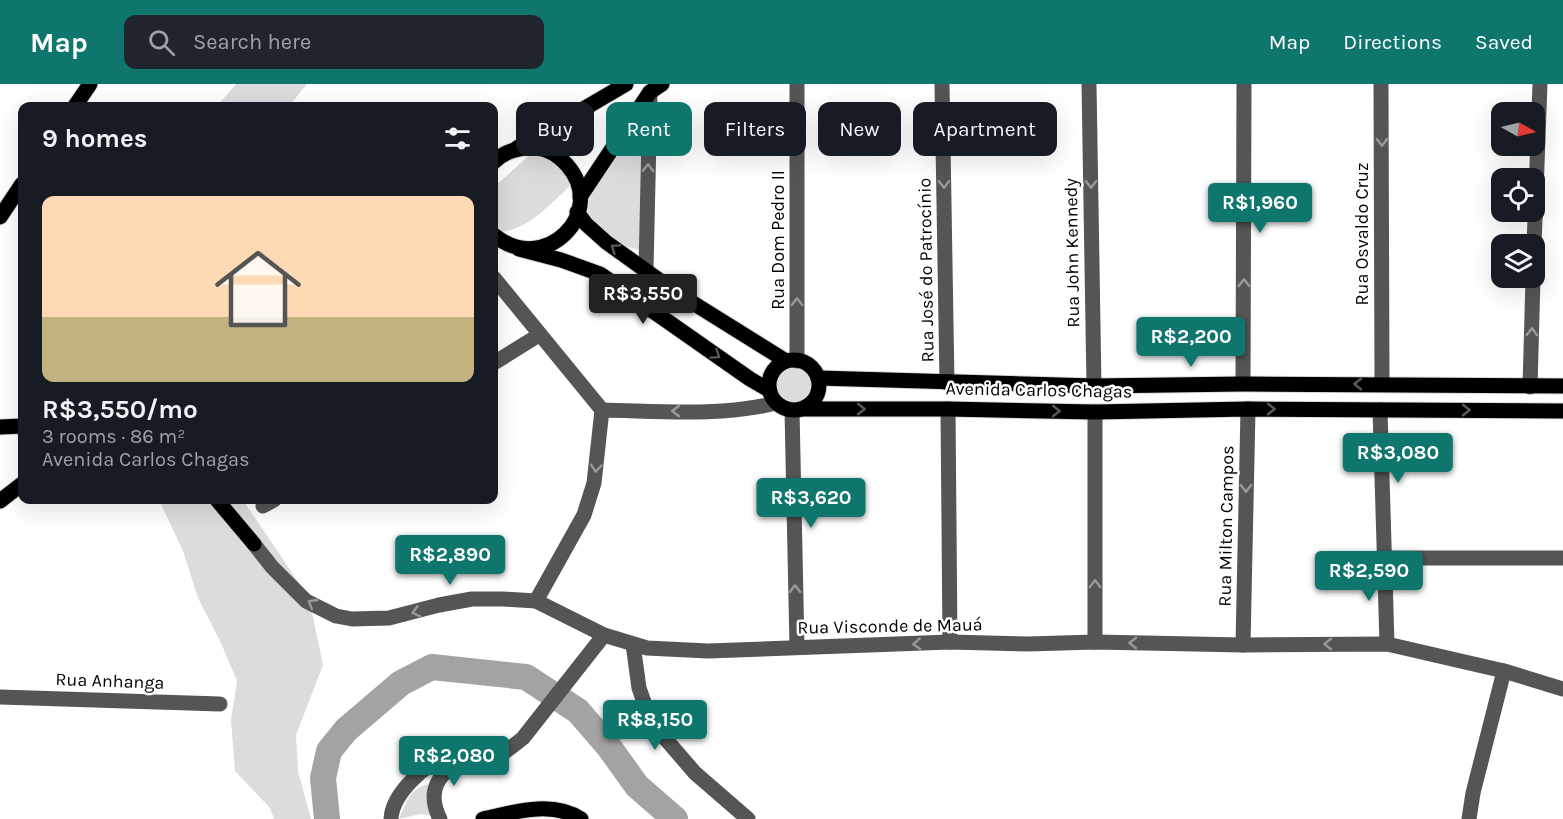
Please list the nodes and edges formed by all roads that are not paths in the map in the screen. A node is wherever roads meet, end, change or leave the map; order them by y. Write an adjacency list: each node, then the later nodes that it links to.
1 (90, 84): 10 (main road)
2 (626, 84): 11 (main road)
3 (797, 84): 23 (street, Rua Dom Pedro II, one-way to 3)
4 (942, 84): 25 (street, Rua José do Patrocínio, one-way to 25)
5 (1089, 84): 28 (street, Rua John Kennedy, one-way to 28)
6 (1244, 84): 26 (street, one-way to 6)
7 (1382, 84): 27 (street, Rua Osvaldo Cruz, one-way to 27)
8 (1540, 84): 15 (street)
9 (656, 88): 13 (main road); 18 (street, one-way to 9)
10 (78, 102)
11 (500, 157): 13 (main road)
12 (18, 190): 14 (main road)
13 (579, 204): 17 (main road); 18 (main road, one-way to 13)
14 (0, 217)
15 (1534, 234)
16 (498, 241): 17 (main road)
17 (519, 249): 31 (main road, one-way to 31)
18 (646, 269): 23 (main road)
19 (498, 283): 21 (street)
20 (1533, 288): 30 (street, one-way to 20)
21 (539, 335): 22 (street); 34 (street)
22 (498, 361)
23 (791, 361): 24 (main road); 31 (main road)
24 (818, 378): 25 (main road, Avenida Carlos Chagas); 35 (main road)
25 (947, 382): 28 (main road, Avenida Carlos Chagas)
26 (1243, 384): 27 (main road, Avenida Carlos Chagas, one-way to 26); 28 (main road, Avenida Carlos Chagas)
27 (1382, 384): 30 (main road, Avenida Carlos Chagas)
28 (1094, 386)
29 (1563, 386): 30 (main road, Avenida Carlos Chagas)
30 (1530, 387)
31 (773, 397): 34 (street, one-way to 34); 35 (main road)
32 (948, 409): 35 (main road, Avenida Carlos Chagas, one-way to 32); 38 (main road, Avenida Carlos Chagas, one-way to 38); 50 (street)
33 (1248, 409): 36 (main road, Avenida Carlos Chagas, one-way to 36); 38 (main road, Avenida Carlos Chagas); 54 (street, Rua Milton Campos, one-way to 54)
34 (602, 410): 48 (street, one-way to 48)
35 (797, 410): 55 (street, one-way to 35)
36 (1380, 410): 37 (main road, Avenida Carlos Chagas, one-way to 37); 46 (street)
37 (1563, 411)
38 (1095, 412): 51 (street, one-way to 38)
39 (18, 426): 40 (main road)
40 (0, 427)
41 (18, 487): 42 (main road)
42 (0, 501)
43 (220, 504): 45 (main road)
44 (228, 504): 45 (main road)
45 (254, 544): 48 (street, Rua Visconde de Mauá, one-way to 45)
46 (1384, 558): 47 (street); 53 (street)
47 (1563, 558)
48 (536, 601): 49 (street, Rua Visconde de Mauá)
49 (604, 635): 52 (street, Rua Visconde de Mauá); 60 (street)
50 (950, 642): 51 (street, Rua Visconde de Mauá); 55 (street, Rua Visconde de Mauá, one-way to 55)
51 (1095, 642): 54 (street, Rua Visconde de Mauá, one-way to 51)
52 (633, 644): 55 (street, Rua Visconde de Mauá); 66 (street)
53 (1387, 644): 54 (street, Rua Visconde de Mauá, one-way to 54); 56 (street, Rua Visconde de Mauá)
54 (1243, 645)
55 (796, 647)
56 (1504, 671): 57 (street, Rua Visconde de Mauá); 67 (street)
57 (1563, 689)
58 (0, 697): 59 (street, Rua Anhanga)
59 (220, 704)
60 (463, 756): 62 (street); 63 (street)
61 (523, 814): 64 (main road); 65 (main road)
62 (391, 819)
63 (440, 819)
64 (483, 819)
65 (581, 819)
66 (748, 819)
67 (1469, 819)

